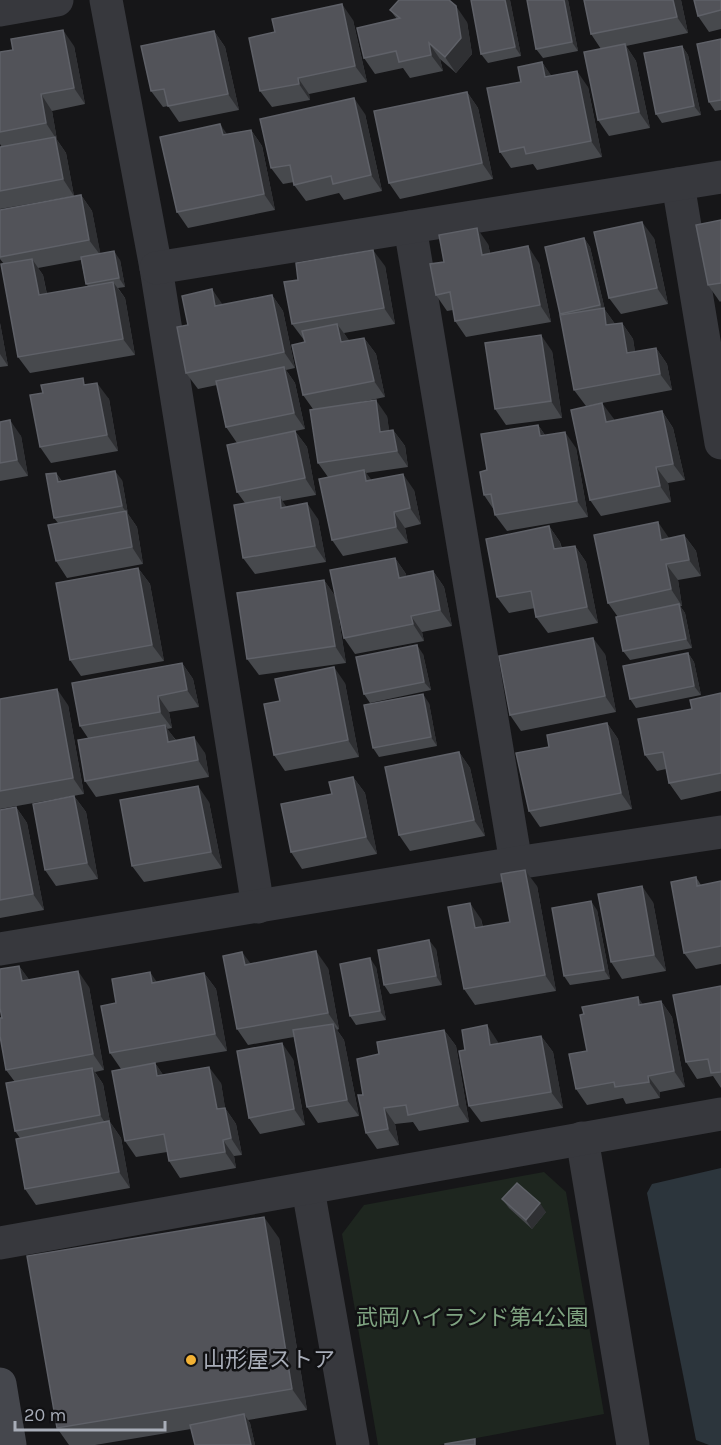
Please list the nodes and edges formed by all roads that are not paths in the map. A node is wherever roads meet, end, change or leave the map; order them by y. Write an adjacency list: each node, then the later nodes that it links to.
1 (57, 0): 3 (street)
2 (106, 0): 7 (street)
3 (0, 10)
4 (721, 177): 5 (street)
5 (678, 184): 6 (street); 8 (street)
6 (410, 227): 7 (street); 10 (street)
7 (156, 268): 11 (street)
8 (721, 443)
9 (721, 832): 10 (street)
10 (516, 863): 11 (street)
11 (258, 907): 12 (street)
12 (0, 949)
13 (721, 1114): 14 (street)
14 (582, 1138): 15 (street); 20 (street)
15 (308, 1189): 16 (street); 19 (street)
16 (0, 1244)
17 (0, 1384): 18 (street)
18 (10, 1445)
19 (353, 1445)
20 (633, 1445)

